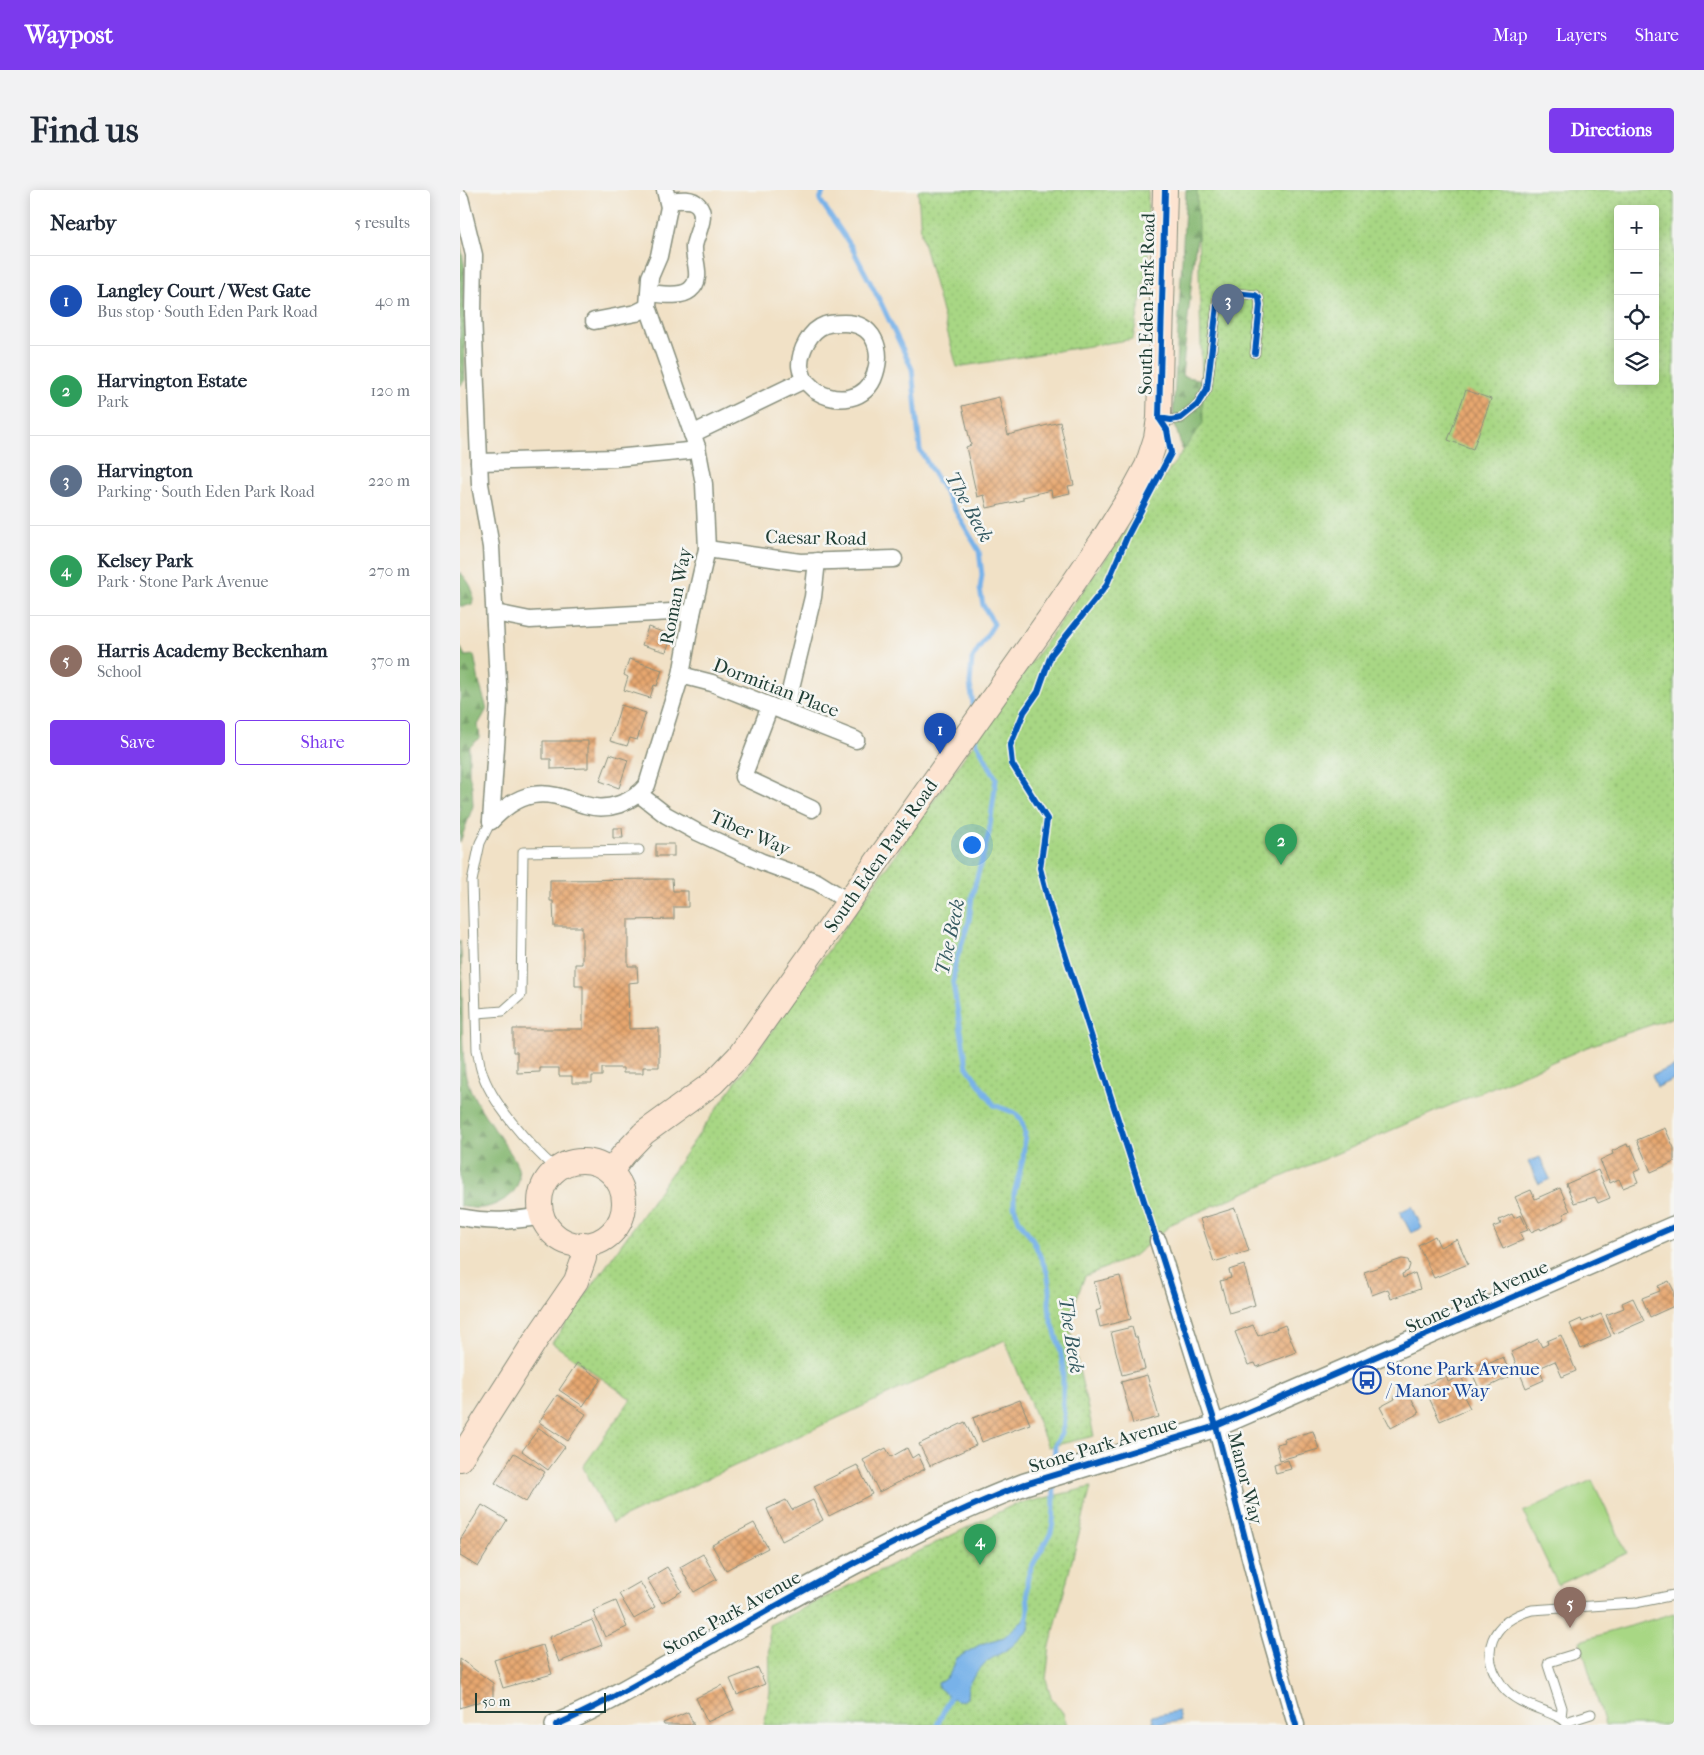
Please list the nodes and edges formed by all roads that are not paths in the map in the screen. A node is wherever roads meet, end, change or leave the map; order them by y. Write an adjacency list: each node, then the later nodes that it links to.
1 (1164, 190): 8 (main road, South Eden Park Road)
2 (667, 195): 4 (street, Roman Way); 4 (street)
3 (460, 198): 10 (street)
4 (648, 300): 5 (street); 9 (street, Roman Way)
5 (594, 321)
6 (1255, 353): 8 (lane)
7 (804, 380): 7 (street); 9 (street)
8 (1160, 418): 23 (main road, South Eden Park Road)
9 (694, 440): 10 (street); 11 (street, Roman Way)
10 (479, 462): 14 (street)
11 (707, 549): 13 (street, Caesar Road); 15 (street, Roman Way)
12 (894, 559): 13 (street, Caesar Road)
13 (817, 561): 17 (street)
14 (494, 613): 15 (street); 21 (street)
15 (692, 614): 16 (street, Roman Way)
16 (681, 675): 17 (street, Dormitian Place); 19 (street, Roman Way)
17 (778, 709): 18 (street, Dormitian Place); 20 (street)
18 (856, 740)
19 (639, 794): 21 (street); 23 (street, Tiber Way)
20 (812, 810)
21 (491, 821): 24 (lane)
22 (639, 850): 24 (lane)
23 (849, 902): 26 (main road, South Eden Park Road)
24 (477, 1013): 25 (lane)
25 (556, 1169): 26 (main road); 27 (main road)
26 (611, 1171): 31 (main road)
27 (543, 1216): 28 (street); 31 (main road)
28 (460, 1217)
29 (1674, 1227): 32 (street, Stone Park Avenue)
30 (1158, 1241): 32 (street, Manor Way)
31 (584, 1244): 33 (main road)
32 (1216, 1426): 38 (street, Stone Park Avenue); 39 (street, Manor Way)
33 (460, 1459)
34 (1674, 1595): 37 (lane)
35 (1575, 1654): 37 (lane)
36 (1590, 1714): 37 (lane)
37 (1565, 1721)
38 (556, 1725)
39 (1296, 1725)

